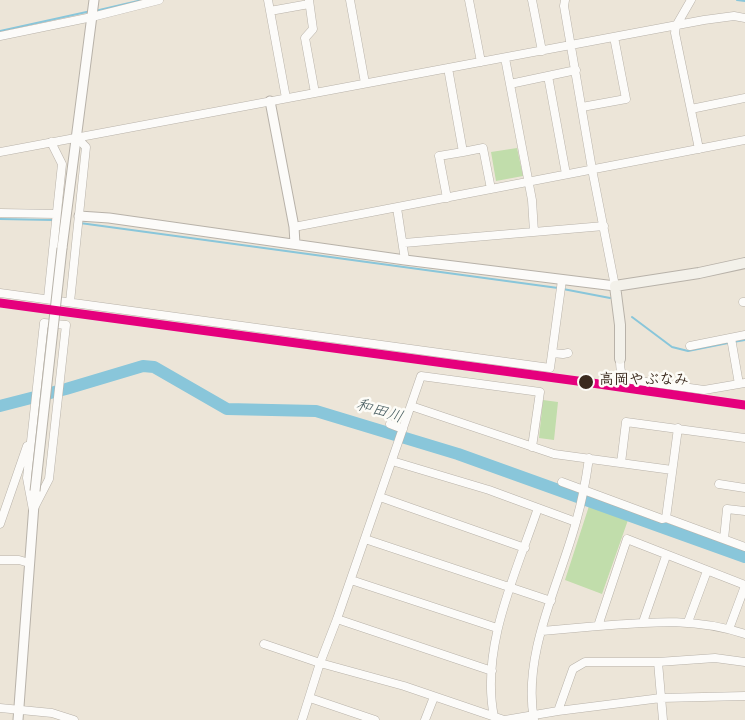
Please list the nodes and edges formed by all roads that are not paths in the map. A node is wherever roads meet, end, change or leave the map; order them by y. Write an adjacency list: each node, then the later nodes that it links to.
1 (159, 0): 11 (street)
2 (268, 0): 10 (street)
3 (350, 0): 23 (street)
4 (468, 0): 19 (street)
5 (532, 0): 17 (street)
6 (565, 0): 16 (street)
7 (691, 0): 13 (street)
8 (309, 2): 10 (street); 25 (street)
9 (93, 3): 11 (street)
10 (270, 11): 26 (street)
11 (92, 16): 14 (street); 31 (street)
12 (745, 18): 13 (street)
13 (676, 26): 15 (street); 30 (street)
14 (0, 36)
15 (614, 37): 16 (street); 29 (street)
16 (571, 45): 17 (street); 21 (street)
17 (542, 51): 18 (street)
18 (505, 58): 19 (street); 24 (street)
19 (480, 62): 20 (street)
20 (448, 68): 23 (street); 36 (street)
21 (576, 70): 22 (street); 29 (street)
22 (548, 76): 24 (street); 38 (street)
23 (365, 83): 25 (street)
24 (510, 84): 39 (street)
25 (315, 92): 26 (street)
26 (286, 98): 28 (street)
27 (745, 98): 30 (street)
28 (270, 101): 31 (street); 47 (street)
29 (582, 107): 37 (street)
30 (691, 109): 34 (street)
31 (76, 137): 33 (street); 45 (street); 84 (street, bridge)
32 (745, 140): 34 (street)
33 (51, 142): 35 (street); 44 (street)
34 (699, 150): 37 (street)
35 (0, 152)
36 (463, 152): 40 (street); 41 (street)
37 (592, 168): 38 (street); 46 (street)
38 (566, 174): 39 (street)
39 (528, 182): 40 (street); 48 (street)
40 (491, 189): 41 (street)
41 (447, 198): 42 (street)
42 (396, 208): 47 (street); 49 (street)
43 (0, 213): 44 (street)
44 (56, 215): 51 (street)
45 (79, 217): 50 (street); 52 (street)
46 (604, 226): 48 (street); 56 (street)
47 (294, 227): 50 (street)
48 (534, 232): 49 (street)
49 (404, 243): 53 (street)
50 (295, 244): 53 (street)
51 (52, 251): 52 (street); 58 (street)
52 (75, 254): 59 (street)
53 (406, 260): 55 (street)
54 (745, 263): 56 (main road)
55 (561, 282): 56 (street); 63 (street)
56 (615, 286): 65 (main road)
57 (0, 293): 58 (street)
58 (48, 298): 59 (street)
59 (70, 302): 63 (street)
60 (745, 336): 61 (street)
61 (731, 338): 62 (street); 66 (street)
62 (690, 346)
63 (552, 353): 64 (street)
64 (568, 353)
65 (620, 359): 66 (street)
66 (742, 383)
67 (411, 406): 70 (street); 73 (street); 73 (street)
68 (390, 424): 70 (street)
69 (678, 428): 72 (street); 76 (street); 77 (street)
70 (403, 430): 75 (street)
71 (31, 434): 84 (street); 84 (street); 88 (street)
72 (745, 438)
73 (532, 447): 74 (street)
74 (589, 458): 76 (street); 81 (street)
75 (392, 461): 82 (street); 83 (street)
76 (621, 463): 77 (street)
77 (672, 470): 86 (street)
78 (562, 482): 81 (street)
79 (719, 484): 80 (street)
80 (745, 488)
81 (584, 490): 86 (street); 87 (street)
82 (380, 497): 89 (street); 92 (street)
83 (538, 508): 87 (street); 92 (street)
84 (33, 510): 95 (street)
85 (745, 511): 90 (street)
86 (666, 518): 90 (street)
87 (576, 522): 100 (street)
88 (0, 524)
89 (365, 539): 97 (street); 99 (street)
90 (724, 539): 91 (street)
91 (745, 547)
92 (525, 548): 99 (street)
93 (666, 556): 96 (street); 102 (street); 104 (street)
94 (0, 560): 95 (street)
95 (29, 563): 120 (street)
96 (707, 571): 98 (street); 103 (street)
97 (351, 580): 101 (street); 105 (street)
98 (745, 586): 106 (street)
99 (511, 588): 100 (street); 105 (street)
100 (551, 601): 107 (street)
101 (337, 619): 112 (street); 113 (street)
102 (643, 622): 103 (street); 104 (street)
103 (688, 622): 106 (street)
104 (598, 626): 107 (street)
105 (497, 628): 113 (street)
106 (729, 629): 108 (street)
107 (542, 631): 123 (street)
108 (745, 634)
109 (264, 644): 112 (street)
110 (658, 662): 111 (street); 117 (street); 119 (street)
111 (745, 662)
112 (320, 663): 115 (street); 116 (street)
113 (492, 671): 122 (street)
114 (745, 696): 117 (street)
115 (434, 697): 121 (street); 127 (street)
116 (310, 698): 125 (street); 126 (street)
117 (661, 698): 119 (street); 129 (street)
118 (0, 708): 120 (street)
119 (558, 711): 123 (street)
120 (19, 715): 124 (street)
121 (478, 716): 122 (street)
122 (494, 717): 128 (street)
123 (534, 717): 128 (street)
124 (74, 720)
125 (302, 720)
126 (375, 720)
127 (425, 720)
128 (505, 720)
129 (664, 720)

